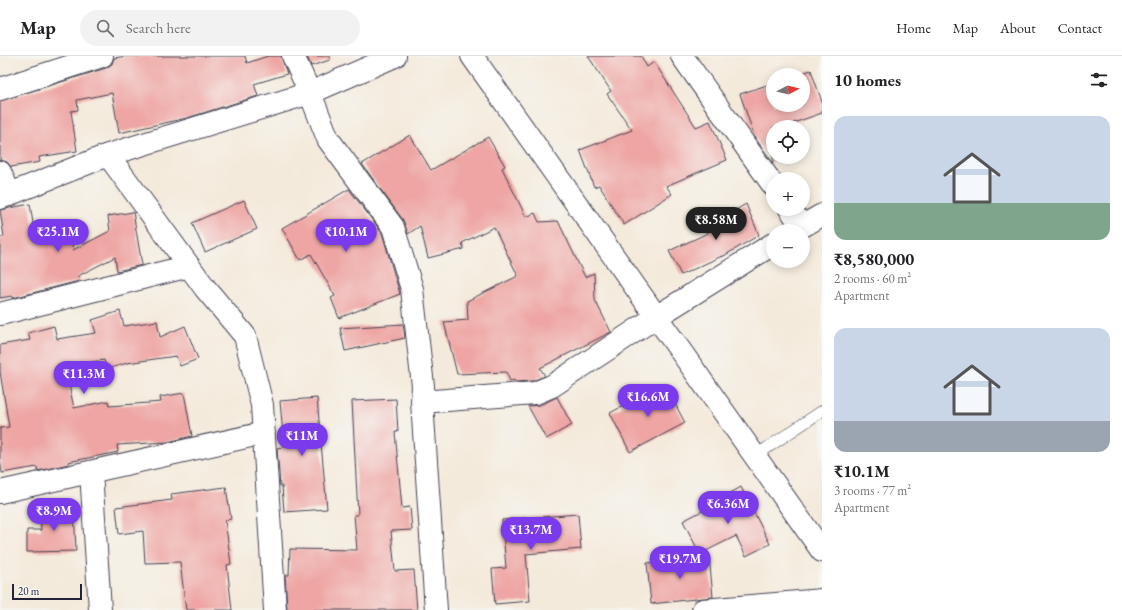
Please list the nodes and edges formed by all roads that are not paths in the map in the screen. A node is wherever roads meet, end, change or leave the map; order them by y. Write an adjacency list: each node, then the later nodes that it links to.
1 (102, 56): 6 (street)
2 (292, 56): 7 (street)
3 (395, 56): 7 (street)
4 (472, 56): 17 (street)
5 (682, 56): 10 (street)
6 (0, 89)
7 (310, 93): 8 (street); 18 (street)
8 (108, 155): 11 (street); 15 (street)
9 (0, 172): 11 (street)
10 (766, 175)
11 (5, 196)
12 (822, 215): 13 (street)
13 (795, 222)
14 (766, 248): 17 (street)
15 (189, 266): 16 (street); 20 (street)
16 (0, 314)
17 (656, 317): 18 (street); 21 (street)
18 (422, 402): 28 (street)
19 (822, 411): 21 (lane)
20 (264, 433): 22 (street); 27 (street)
21 (755, 456): 24 (street)
22 (91, 472): 23 (street); 26 (street)
23 (0, 492)
24 (822, 551)
25 (822, 600): 29 (street)
26 (100, 610)
27 (275, 610)
28 (436, 610)
29 (703, 610)

